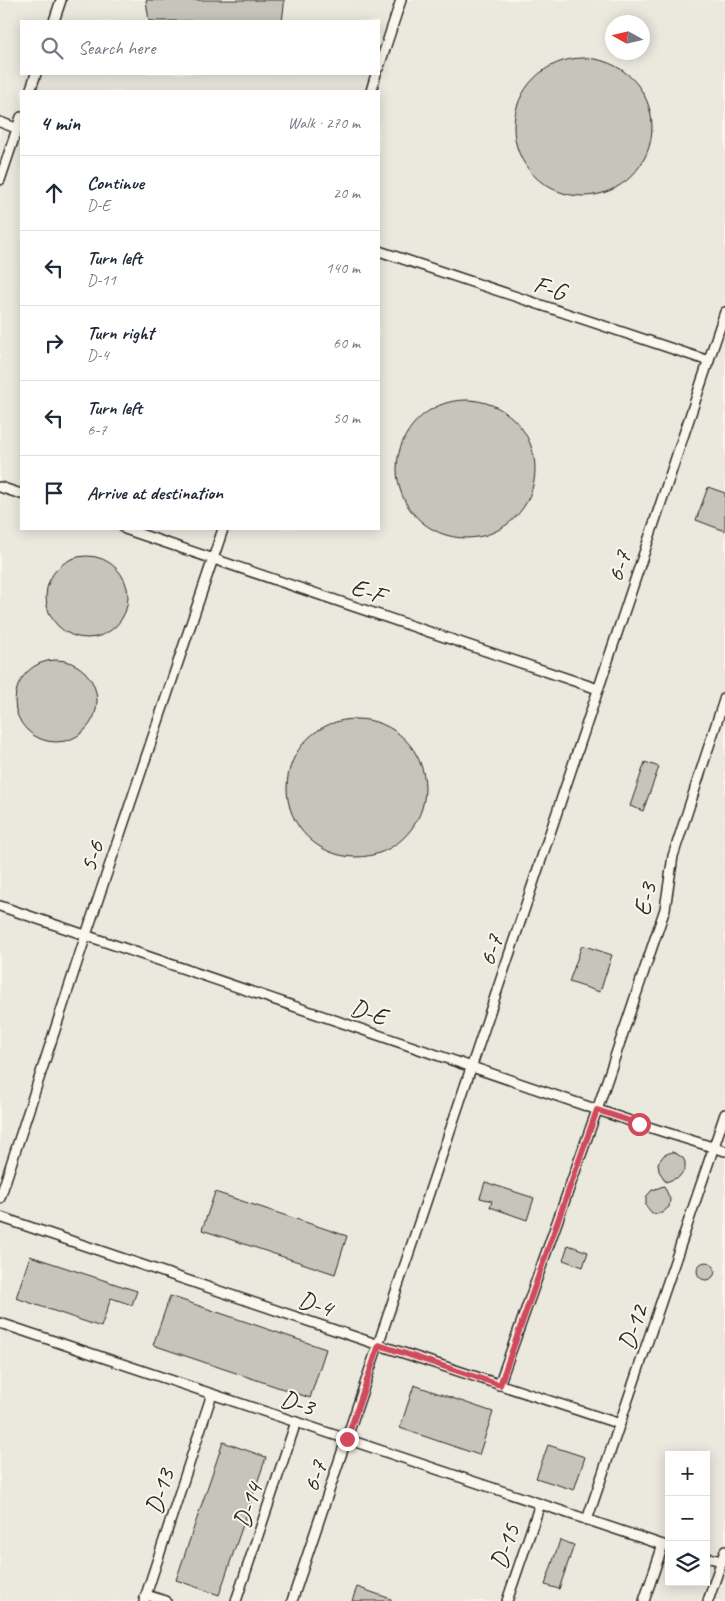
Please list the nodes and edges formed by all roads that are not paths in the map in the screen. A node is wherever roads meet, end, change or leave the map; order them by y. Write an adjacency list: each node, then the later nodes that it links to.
1 (61, 0): 3 (lane)
2 (401, 0): 4 (lane)
3 (54, 20)
4 (380, 64)
5 (36, 75): 7 (lane)
6 (376, 75): 8 (lane)
7 (30, 90)
8 (371, 90)
9 (0, 122): 10 (lane)
10 (19, 129): 11 (lane)
11 (0, 180)
12 (380, 250): 14 (lane, F-G)
13 (725, 312): 14 (lane, 6-7)
14 (709, 361): 20 (lane, 6-7)
15 (0, 487): 16 (lane)
16 (20, 494)
17 (128, 530): 19 (lane, E-F)
18 (223, 530): 19 (lane, 5-6)
19 (213, 558): 20 (lane, E-F); 23 (lane, 5-6)
20 (598, 688): 24 (lane, 6-7)
21 (725, 697): 25 (lane, E-3)
22 (0, 906): 23 (lane, D-E)
23 (86, 935): 24 (lane, D-E); 29 (lane, 5-6)
24 (471, 1067): 25 (lane, D-E); 32 (lane, 6-7)
25 (597, 1110): 27 (lane, D-E); 33 (lane, E-3)
26 (725, 1114): 27 (lane, D-12)
27 (714, 1148): 28 (lane, D-E); 36 (lane, D-12)
28 (725, 1151)
29 (0, 1198)
30 (0, 1217): 32 (lane, D-4)
31 (0, 1324): 34 (lane, D-3)
32 (379, 1345): 33 (lane, D-4); 37 (lane, 6-7)
33 (500, 1385): 36 (lane, D-4)
34 (212, 1394): 35 (lane, D-3); 45 (lane, D-13)
35 (296, 1422): 37 (lane, D-3); 47 (lane, D-14)
36 (620, 1424): 39 (lane, D-12)
37 (347, 1439): 38 (lane, D-3); 48 (lane, 6-7)
38 (540, 1504): 39 (lane, D-3); 49 (lane, D-15)
39 (588, 1520): 40 (lane, D-3)
40 (665, 1546)
41 (665, 1548): 50 (lane)
42 (725, 1551): 44 (lane)
43 (710, 1558): 44 (lane)
44 (721, 1562): 51 (lane)
45 (145, 1598): 46 (lane)
46 (166, 1601)
47 (236, 1601)
48 (292, 1601)
49 (506, 1601)
50 (644, 1601)
51 (708, 1601)

